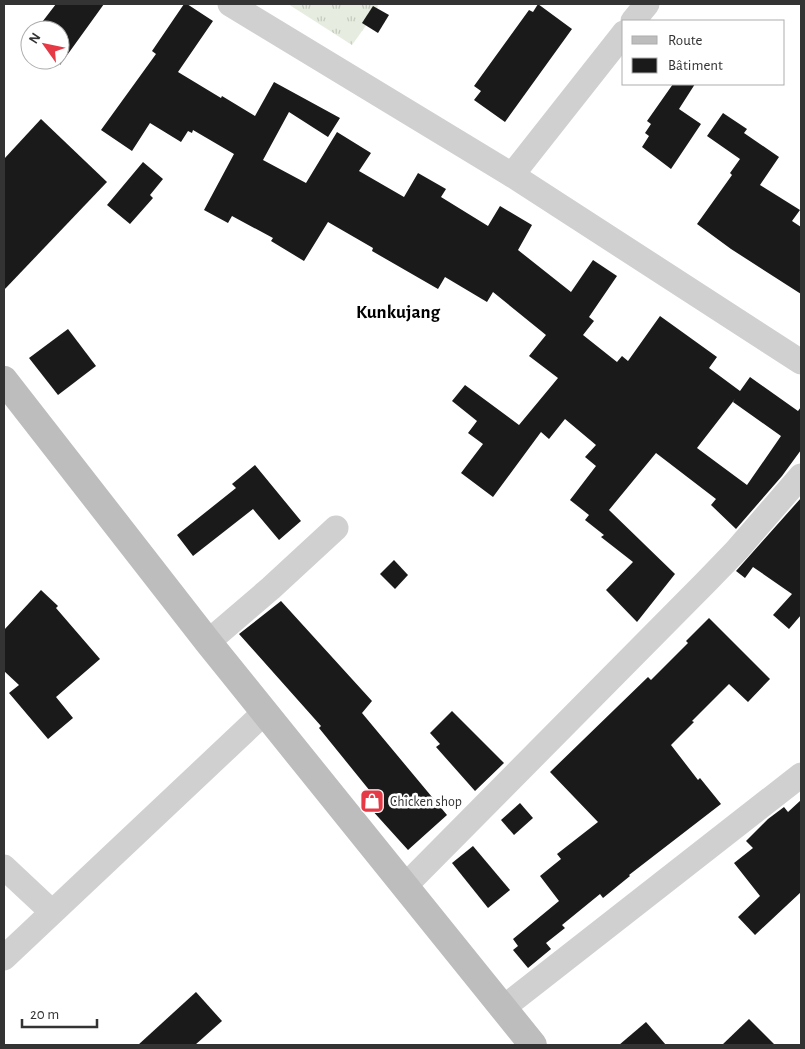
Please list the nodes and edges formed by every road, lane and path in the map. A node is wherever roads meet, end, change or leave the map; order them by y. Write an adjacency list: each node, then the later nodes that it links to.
1 (230, 4): 5 (street)
2 (646, 4): 3 (street)
3 (634, 20)
4 (622, 36): 5 (street)
5 (512, 174): 6 (street)
6 (801, 362)
7 (4, 380): 10 (street)
8 (801, 476): 14 (street)
9 (336, 528): 10 (street)
10 (208, 642): 11 (street)
11 (265, 712): 14 (street); 15 (street)
12 (801, 775): 17 (street)
13 (4, 866): 15 (street)
14 (405, 886): 17 (street)
15 (52, 912): 16 (street)
16 (4, 958)
17 (503, 1008): 18 (street)
18 (522, 1041)

